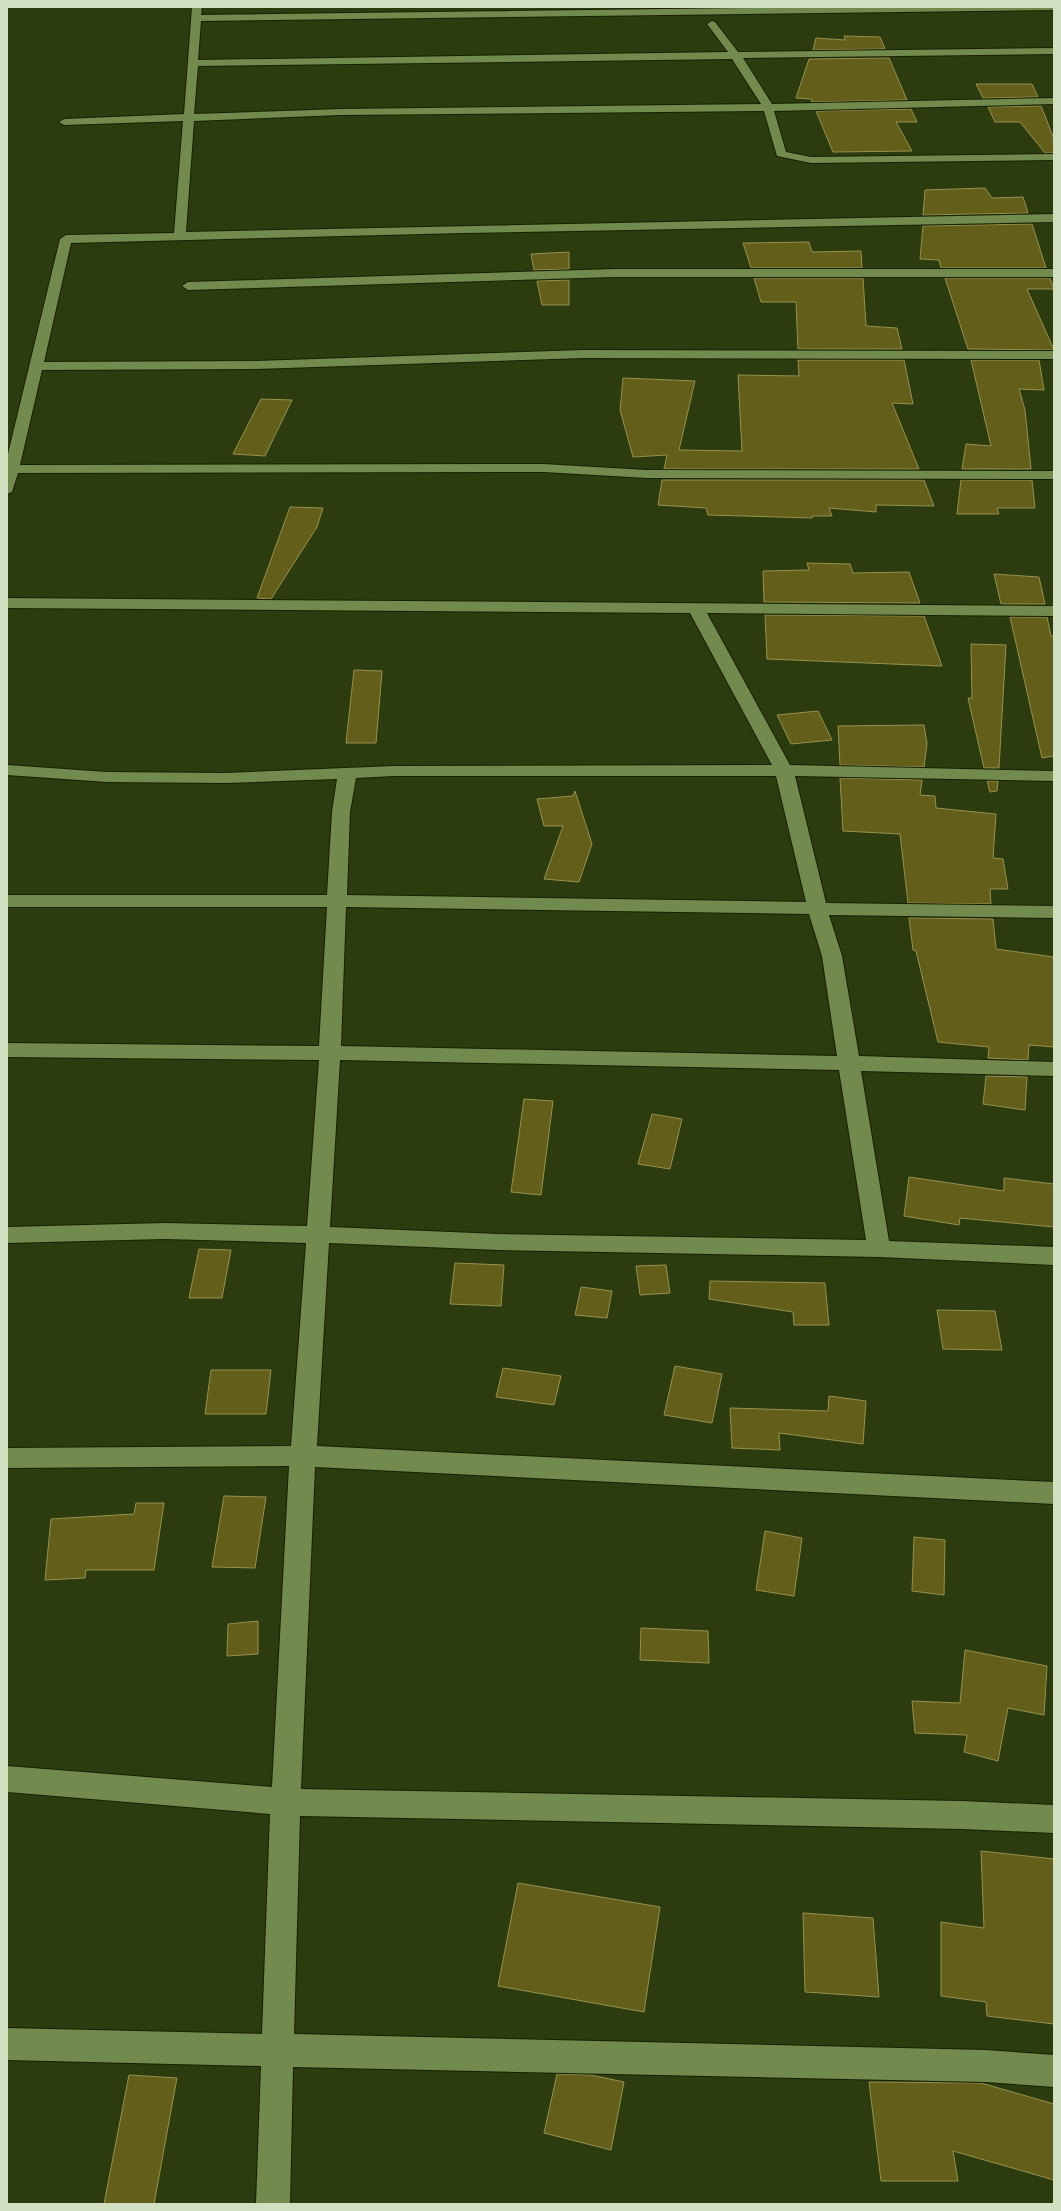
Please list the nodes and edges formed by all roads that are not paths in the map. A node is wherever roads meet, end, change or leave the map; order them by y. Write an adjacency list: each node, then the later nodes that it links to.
1 (1054, 7): 2 (street)
2 (197, 12): 6 (street)
3 (712, 24): 5 (street)
4 (1054, 51): 5 (street)
5 (736, 56): 6 (street); 8 (street)
6 (192, 63): 9 (street)
7 (1054, 101): 8 (street)
8 (768, 107): 9 (street); 11 (street)
9 (188, 117): 10 (street); 13 (street)
10 (64, 122)
11 (1054, 157)
12 (1054, 218): 13 (street)
13 (180, 236): 17 (street)
14 (1054, 273): 15 (street)
15 (188, 286)
16 (1054, 355): 17 (street)
17 (37, 366): 18 (street)
18 (13, 469): 19 (street); 20 (street)
19 (1054, 475)
20 (7, 489)
21 (7, 603): 22 (street)
22 (695, 607): 23 (street); 25 (street)
23 (1054, 611)
24 (7, 770): 26 (street)
25 (784, 770): 26 (street); 27 (street); 30 (street)
26 (347, 774): 29 (street)
27 (1054, 776)
28 (7, 901): 29 (street)
29 (336, 901): 30 (street); 33 (street)
30 (818, 910): 31 (street); 34 (street)
31 (1054, 912)
32 (7, 1050): 33 (street)
33 (330, 1052): 34 (street); 36 (street)
34 (849, 1062): 35 (street); 38 (street)
35 (1054, 1069)
36 (318, 1234): 37 (street); 38 (street); 40 (street)
37 (7, 1235)
38 (879, 1249): 39 (street)
39 (1054, 1256)
40 (303, 1456): 41 (street); 42 (street); 44 (street)
41 (7, 1458)
42 (1054, 1493)
43 (7, 1779): 44 (street)
44 (285, 1802): 45 (street); 47 (street)
45 (1054, 1818)
46 (7, 2044): 47 (street)
47 (278, 2050): 48 (street); 49 (street)
48 (1054, 2071)
49 (273, 2204)

